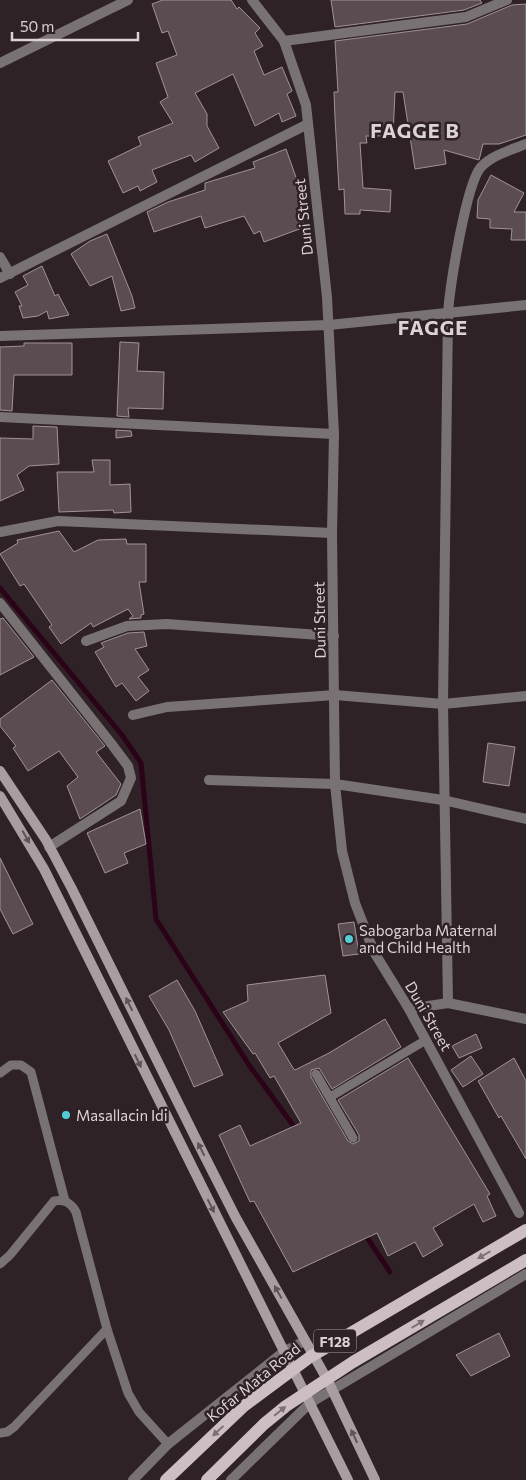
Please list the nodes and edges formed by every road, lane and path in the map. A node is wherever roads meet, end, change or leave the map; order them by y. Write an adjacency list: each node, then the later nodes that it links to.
1 (128, 0): 5 (street)
2 (252, 0): 4 (street, Duni Street)
3 (507, 0): 4 (street)
4 (284, 42): 6 (street, Duni Street)
5 (0, 63)
6 (308, 124): 9 (street); 12 (street, Duni Street)
7 (526, 144): 11 (street)
8 (0, 257): 9 (street)
9 (5, 276)
10 (526, 305): 11 (street)
11 (448, 313): 12 (street); 23 (street)
12 (329, 325): 13 (street); 15 (street, Duni Street)
13 (0, 336)
14 (0, 417): 15 (street)
15 (334, 434): 17 (street, Duni Street)
16 (0, 532): 17 (street)
17 (332, 533): 19 (street, Duni Street)
18 (0, 603): 31 (street)
19 (334, 636): 20 (street); 21 (street, Duni Street)
20 (86, 641)
21 (335, 695): 23 (street); 24 (street); 27 (street, Duni Street)
22 (526, 696): 23 (street)
23 (442, 704): 29 (street)
24 (133, 715)
25 (0, 771): 31 (main road)
26 (209, 780): 27 (street)
27 (335, 784): 29 (street); 33 (street, Duni Street)
28 (0, 796): 48 (main road, one-way to 48)
29 (443, 800): 30 (street); 32 (street)
30 (526, 819)
31 (49, 847): 47 (main road, one-way to 31)
32 (448, 1003): 33 (street); 34 (street)
33 (409, 1008): 35 (street, Duni Street)
34 (526, 1019)
35 (426, 1040): 38 (lane); 41 (street, Duni Street)
36 (0, 1073): 40 (lane)
37 (316, 1074): 38 (lane)
38 (330, 1097): 39 (lane)
39 (353, 1138)
40 (65, 1201): 44 (lane); 46 (lane)
41 (519, 1213)
42 (526, 1230): 54 (main road, Kofar Mata Road / F128, one-way to 54, bridge)
43 (526, 1260): 55 (main road, F128, one-way to 43, bridge)
44 (0, 1264)
45 (526, 1274): 49 (street)
46 (108, 1329): 51 (lane); 52 (lane)
47 (305, 1340): 48 (street); 49 (main road)
48 (285, 1351): 50 (main road); 52 (street)
49 (331, 1388): 50 (street); 58 (main road, one-way to 49)
50 (310, 1403): 56 (street); 57 (main road)
51 (0, 1433)
52 (168, 1444): 53 (street)
53 (133, 1480)
54 (166, 1480)
55 (207, 1480)
56 (232, 1480)
57 (348, 1480)
58 (375, 1480)

